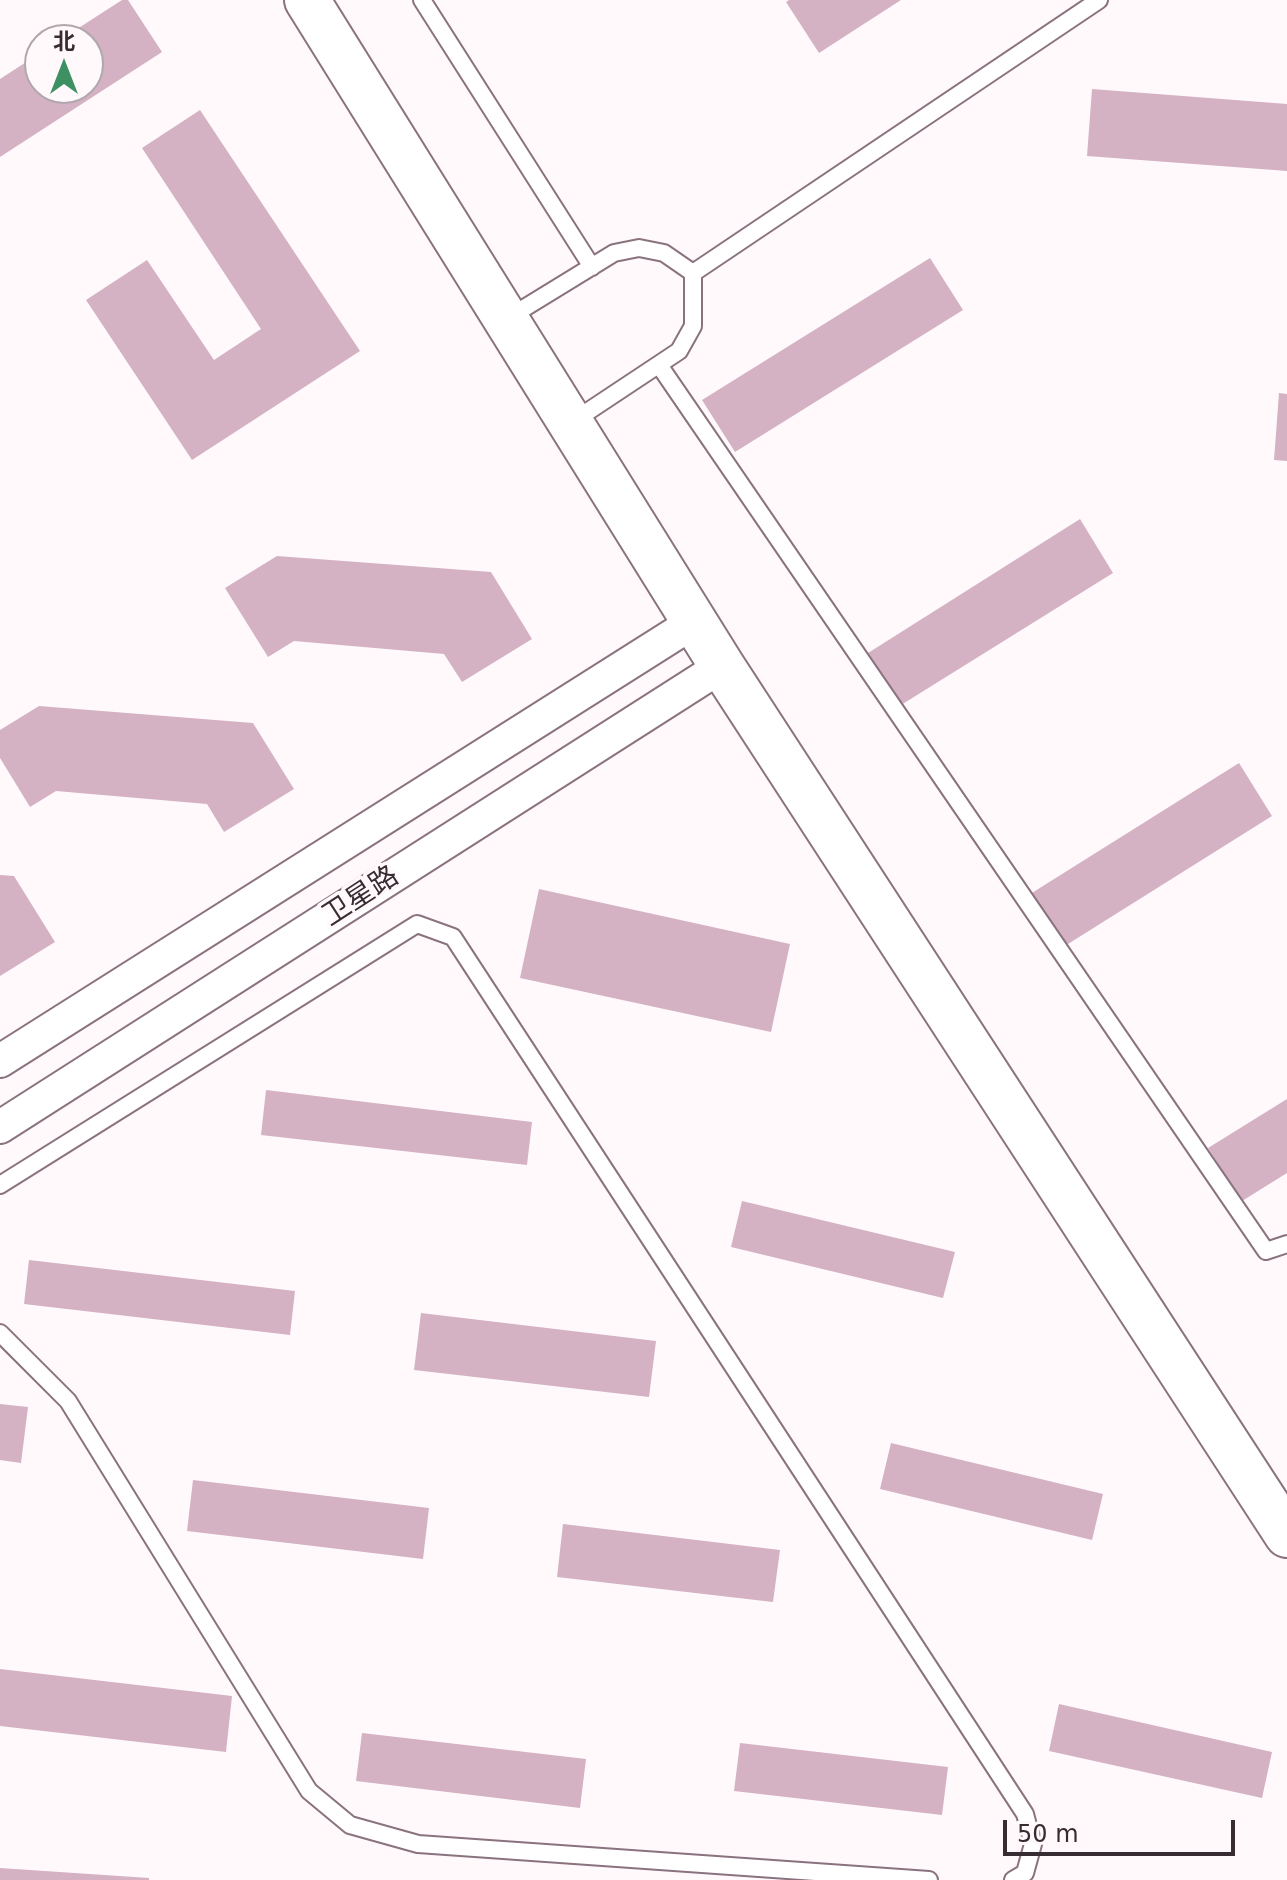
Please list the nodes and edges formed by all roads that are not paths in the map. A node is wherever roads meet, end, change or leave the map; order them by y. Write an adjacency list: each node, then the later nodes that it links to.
1 (307, 0): 6 (street)
2 (422, 0): 4 (lane)
3 (1099, 0): 5 (lane)
4 (592, 267): 5 (lane); 6 (lane)
5 (693, 273): 7 (lane)
6 (506, 319): 8 (street)
7 (659, 365): 8 (lane); 14 (lane)
8 (571, 423): 9 (street)
9 (694, 622): 10 (street); 11 (street, 卫星路)
10 (722, 666): 12 (street, 卫星路); 16 (street)
11 (0, 1061)
12 (0, 1127)
13 (0, 1185): 18 (lane)
14 (1287, 1244)
15 (0, 1333): 17 (lane)
16 (1287, 1535)
17 (929, 1880)
18 (1013, 1880)

